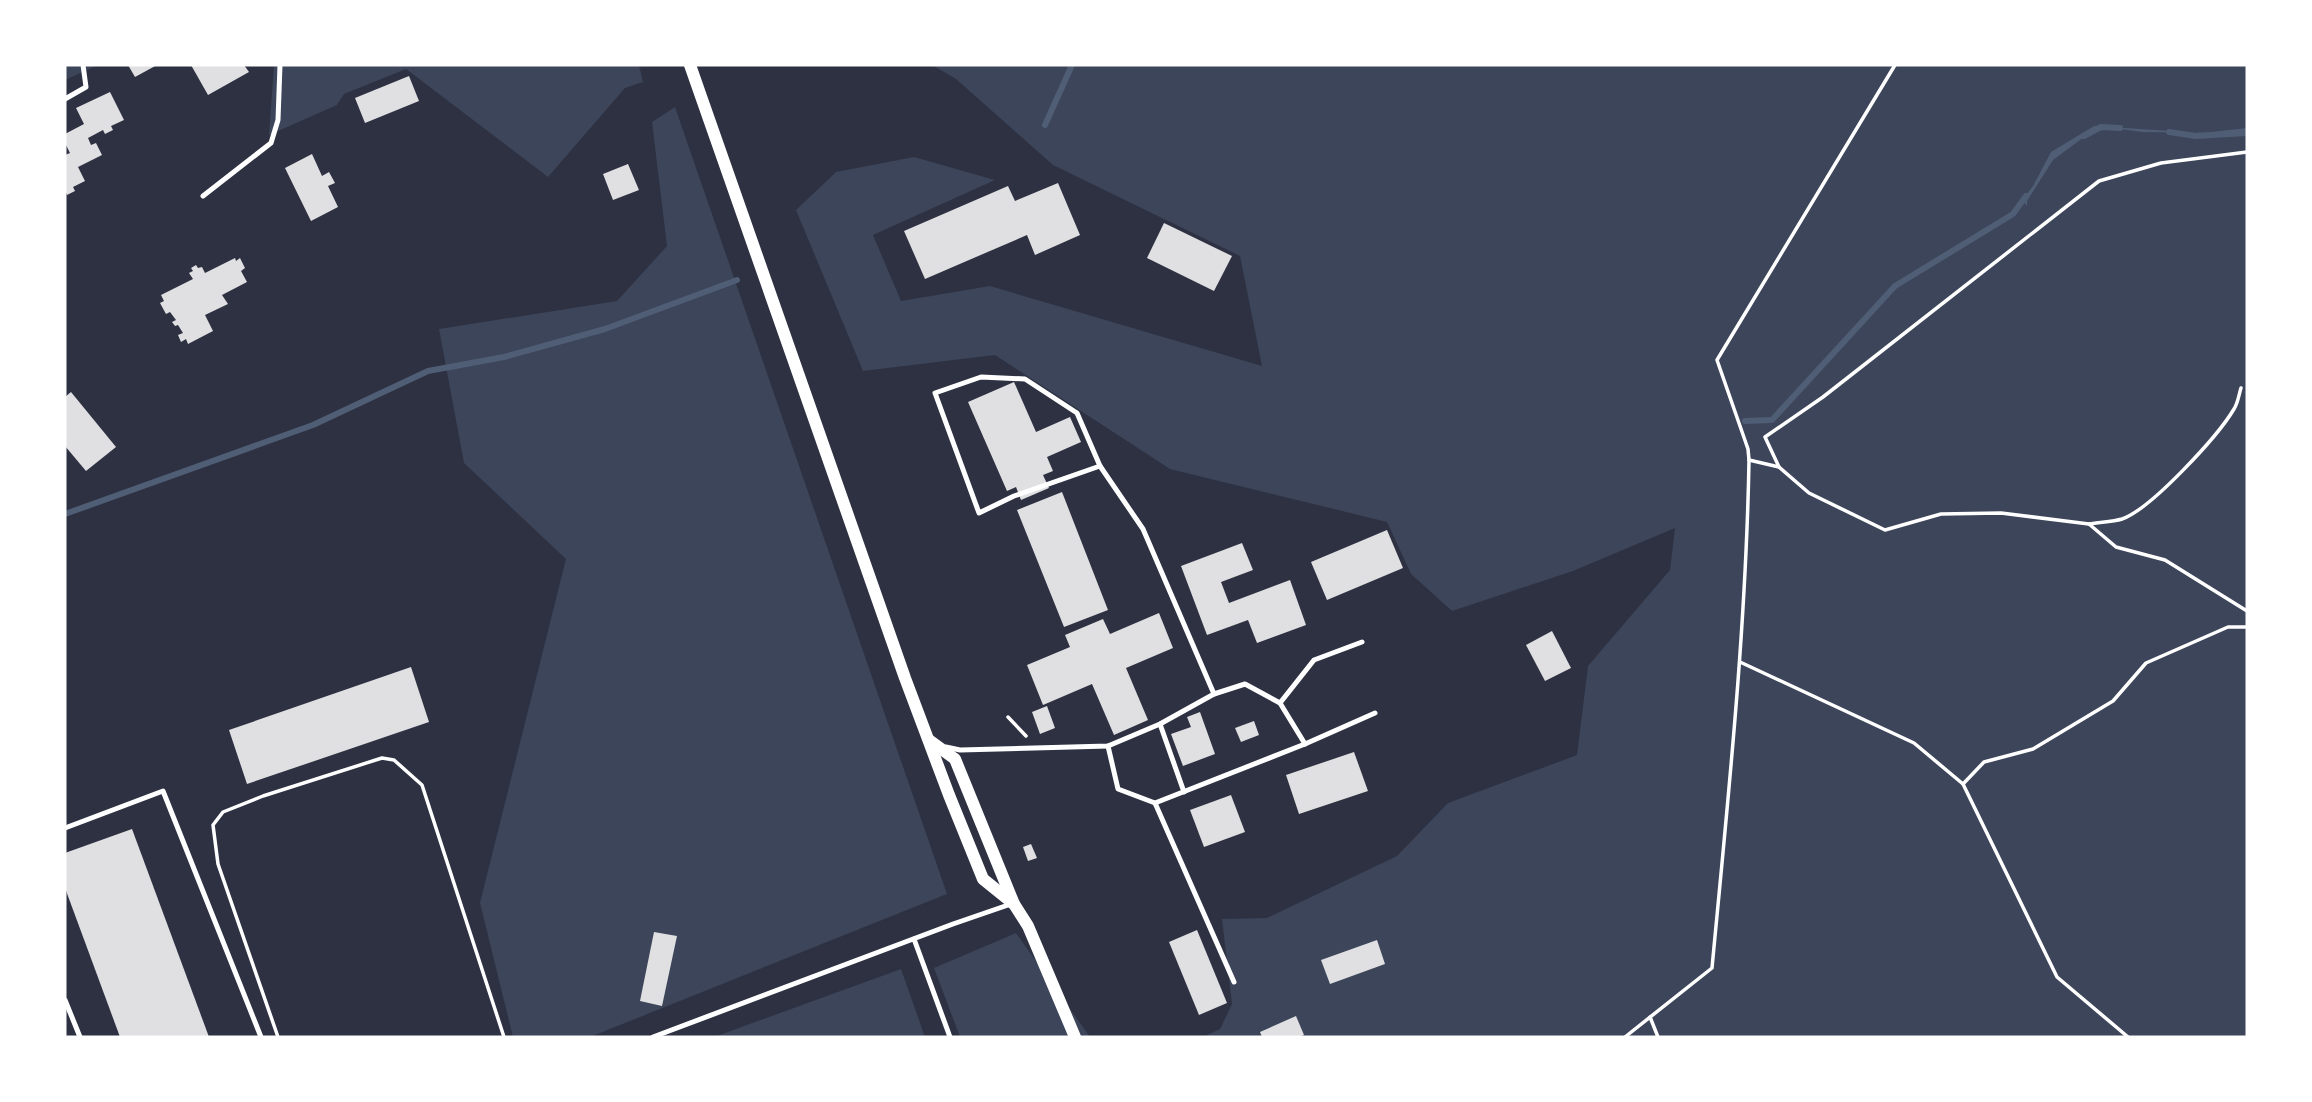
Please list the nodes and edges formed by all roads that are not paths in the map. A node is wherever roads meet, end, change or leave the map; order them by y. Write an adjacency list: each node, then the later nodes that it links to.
1 (83, 65): 4 (lane)
2 (280, 65): 5 (lane)
3 (690, 65): 12 (street)
4 (65, 99)
5 (203, 196)
6 (1100, 466): 6 (lane); 8 (lane)
7 (1362, 642): 9 (lane)
8 (1214, 694): 9 (lane); 11 (lane)
9 (1280, 703): 13 (lane)
10 (1375, 713): 13 (lane)
11 (1160, 724): 14 (lane); 15 (lane)
12 (929, 740): 14 (lane); 18 (street); 18 (street)
13 (1305, 744): 15 (lane)
14 (1108, 746): 16 (lane)
15 (1184, 792): 16 (lane)
16 (1155, 803): 20 (lane)
17 (65, 828): 23 (lane)
18 (1014, 904): 19 (lane); 26 (street)
19 (915, 939): 24 (lane); 25 (lane)
20 (1234, 982)
21 (65, 1000): 22 (lane)
22 (80, 1037)
23 (261, 1037)
24 (653, 1037)
25 (950, 1037)
26 (1075, 1037)

